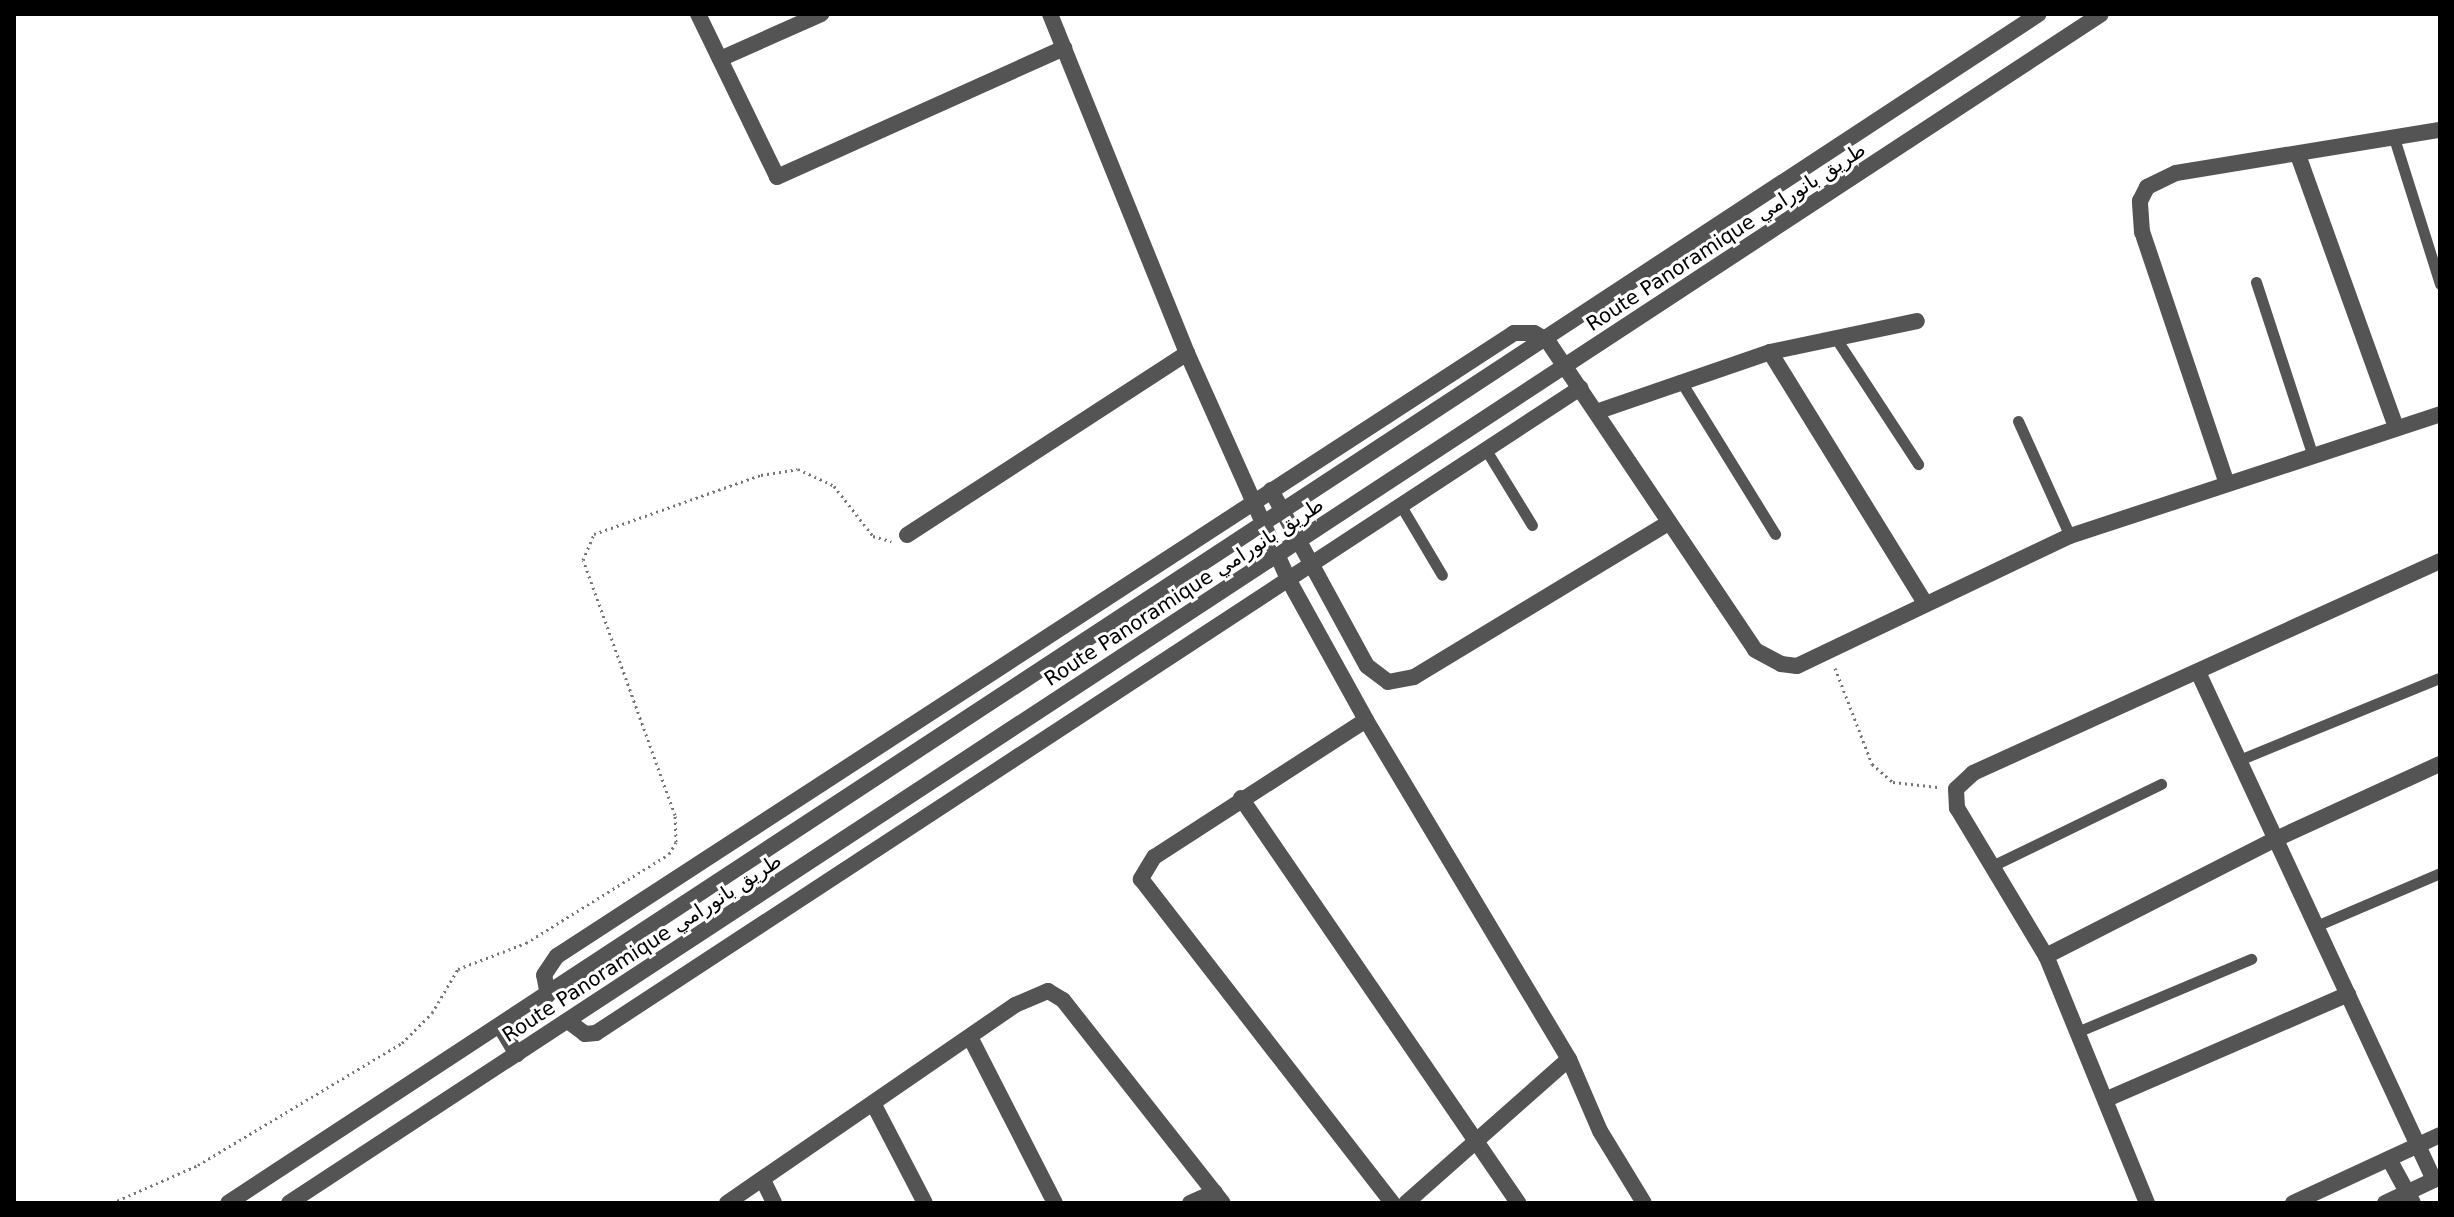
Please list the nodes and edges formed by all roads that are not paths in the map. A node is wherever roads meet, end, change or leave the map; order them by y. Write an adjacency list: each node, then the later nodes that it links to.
1 (698, 14): 7 (street)
2 (821, 14): 7 (street)
3 (1050, 14): 6 (street)
4 (2039, 14): 15 (street, Route Panoramique طريق بانورامي)
5 (2101, 14): 18 (street, Route Panoramique طريق بانورامي)
6 (1064, 48): 7 (street); 17 (street)
7 (720, 59)
8 (2440, 130): 9 (street)
9 (2394, 138): 10 (street); 12 (lane)
10 (2298, 155): 24 (street); 28 (street)
11 (2256, 282): 26 (lane)
12 (2440, 284)
13 (1917, 321): 14 (street)
14 (1835, 337): 16 (street); 27 (lane)
15 (1547, 340): 18 (street); 29 (street); 32 (street, Route Panoramique طريق بانورامي)
16 (1770, 352): 19 (street); 45 (street)
17 (1187, 353): 30 (street); 37 (street)
18 (1566, 367): 20 (street); 39 (street, Route Panoramique طريق بانورامي)
19 (1680, 380): 21 (street); 36 (lane)
20 (1580, 388): 21 (street); 25 (street)
21 (1596, 412): 33 (street)
22 (2440, 414): 24 (street)
23 (2018, 421): 38 (lane)
24 (2396, 427): 26 (street)
25 (1486, 450): 31 (street); 34 (lane)
26 (2312, 453): 28 (street)
27 (1918, 464)
28 (2226, 481): 38 (street)
29 (1271, 490): 30 (street); 32 (street)
30 (1251, 504): 35 (street); 60 (street)
31 (1401, 506): 42 (street); 43 (lane)
32 (1284, 513): 35 (street, Route Panoramique طريق بانورامي); 39 (street)
33 (1668, 523): 42 (street); 45 (street)
34 (1532, 525)
35 (1262, 527): 40 (street); 60 (street, Route Panoramique طريق بانورامي)
36 (1775, 534)
37 (907, 535)
38 (2070, 536): 45 (street)
39 (1299, 541): 40 (street, Route Panoramique طريق بانورامي); 42 (street)
40 (1276, 556): 44 (street); 61 (street, Route Panoramique طريق بانورامي)
41 (2440, 561): 46 (street)
42 (1312, 564): 44 (street)
43 (1442, 575)
44 (1288, 579): 48 (street); 61 (street)
45 (1925, 603)
46 (2198, 672): 49 (street); 54 (street)
47 (2439, 678): 49 (lane)
48 (1366, 720): 52 (street); 66 (street)
49 (2239, 760): 53 (street)
50 (2440, 764): 53 (street)
51 (2161, 784): 54 (lane)
52 (1241, 798): 70 (street); 84 (street)
53 (2276, 839): 56 (street); 57 (street)
54 (1992, 866): 57 (street)
55 (2440, 873): 56 (lane)
56 (2316, 926): 59 (street)
57 (2046, 956): 63 (street)
58 (2251, 959): 63 (lane)
59 (2348, 994): 67 (street); 71 (street)
60 (548, 995): 62 (street, Route Panoramique طريق بانورامي)
61 (568, 1021): 65 (street, Route Panoramique طريق بانورامي)
62 (500, 1026): 65 (street); 77 (street, Route Panoramique طريق بانورامي)
63 (2077, 1032): 67 (street)
64 (970, 1037): 68 (street); 75 (street); 82 (street)
65 (517, 1054): 78 (street, Route Panoramique طريق بانورامي)
66 (1569, 1059): 70 (street); 87 (street)
67 (2107, 1099): 88 (street)
68 (874, 1105): 74 (street); 81 (street)
69 (2440, 1135): 71 (street)
70 (1477, 1143): 85 (street); 86 (street)
71 (2418, 1146): 72 (street); 73 (street)
72 (2389, 1159): 76 (street); 89 (street)
73 (2437, 1178): 76 (street)
74 (763, 1180): 79 (street); 80 (street)
75 (1219, 1198): 83 (street)
76 (2410, 1198): 90 (street)
77 (228, 1203)
78 (289, 1203)
79 (727, 1203)
80 (774, 1203)
81 (925, 1203)
82 (1055, 1203)
83 (1190, 1203)
84 (1392, 1203)
85 (1406, 1203)
86 (1518, 1203)
87 (1644, 1203)
88 (2147, 1203)
89 (2293, 1203)
90 (2385, 1203)

